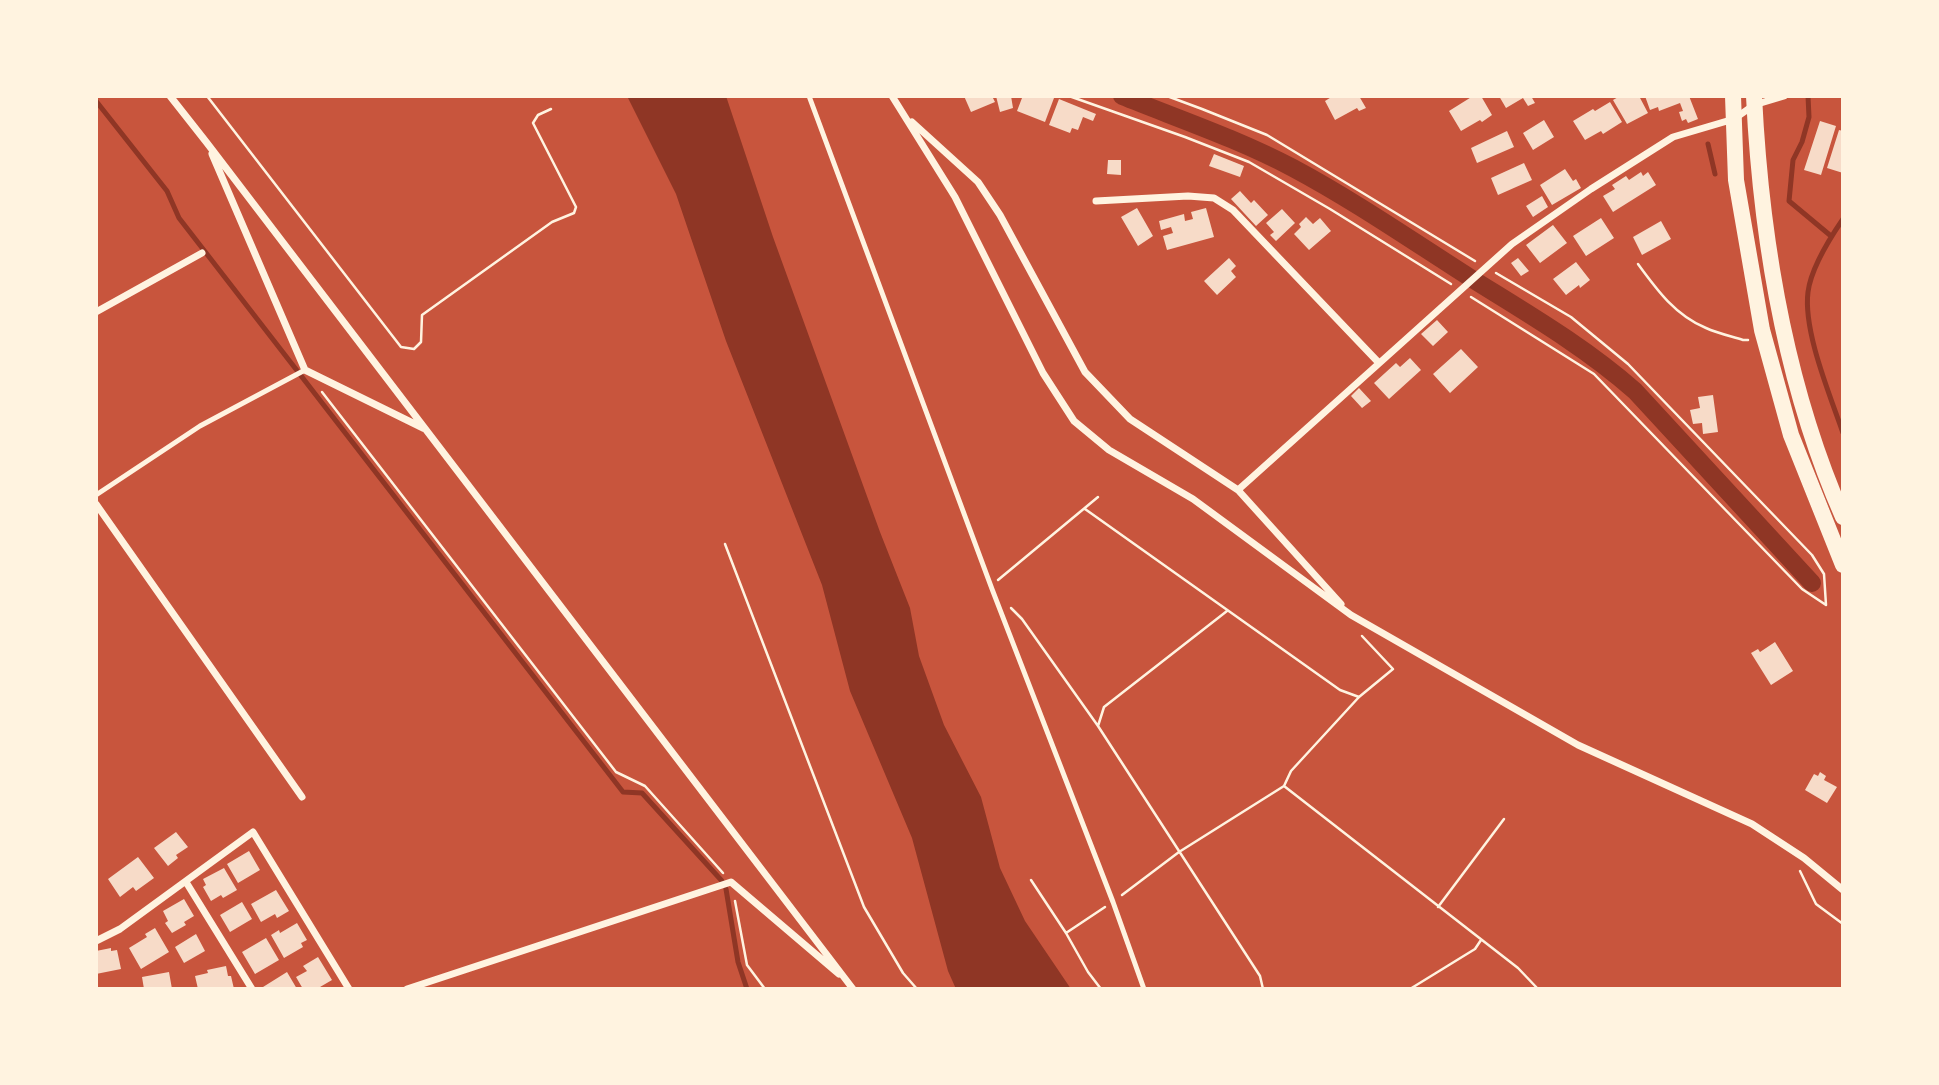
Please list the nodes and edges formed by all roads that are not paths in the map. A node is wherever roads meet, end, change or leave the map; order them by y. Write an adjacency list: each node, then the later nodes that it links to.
1 (170, 96): 9 (street)
2 (809, 96): 30 (lane)
3 (892, 96): 7 (street)
4 (1733, 96): 8 (highway)
5 (1784, 96): 6 (street)
6 (1754, 101): 8 (street); 19 (highway)
7 (904, 114): 16 (street); 21 (street)
8 (1734, 119): 13 (street); 20 (highway)
9 (207, 143): 14 (street); 15 (street)
10 (1096, 201): 13 (street)
11 (202, 253): 12 (street)
12 (96, 312)
13 (1379, 363): 16 (street)
14 (305, 370): 15 (street); 17 (lane)
15 (426, 429): 26 (street)
16 (1238, 490): 21 (street)
17 (96, 495)
18 (96, 504): 22 (street)
19 (1843, 517)
20 (1843, 565)
21 (1351, 615): 24 (street)
22 (302, 797)
23 (186, 882): 25 (street); 27 (street); 28 (street)
24 (1843, 890)
25 (97, 940)
26 (851, 986): 29 (street)
27 (252, 989)
28 (349, 989)
29 (407, 989)
30 (1144, 989)

